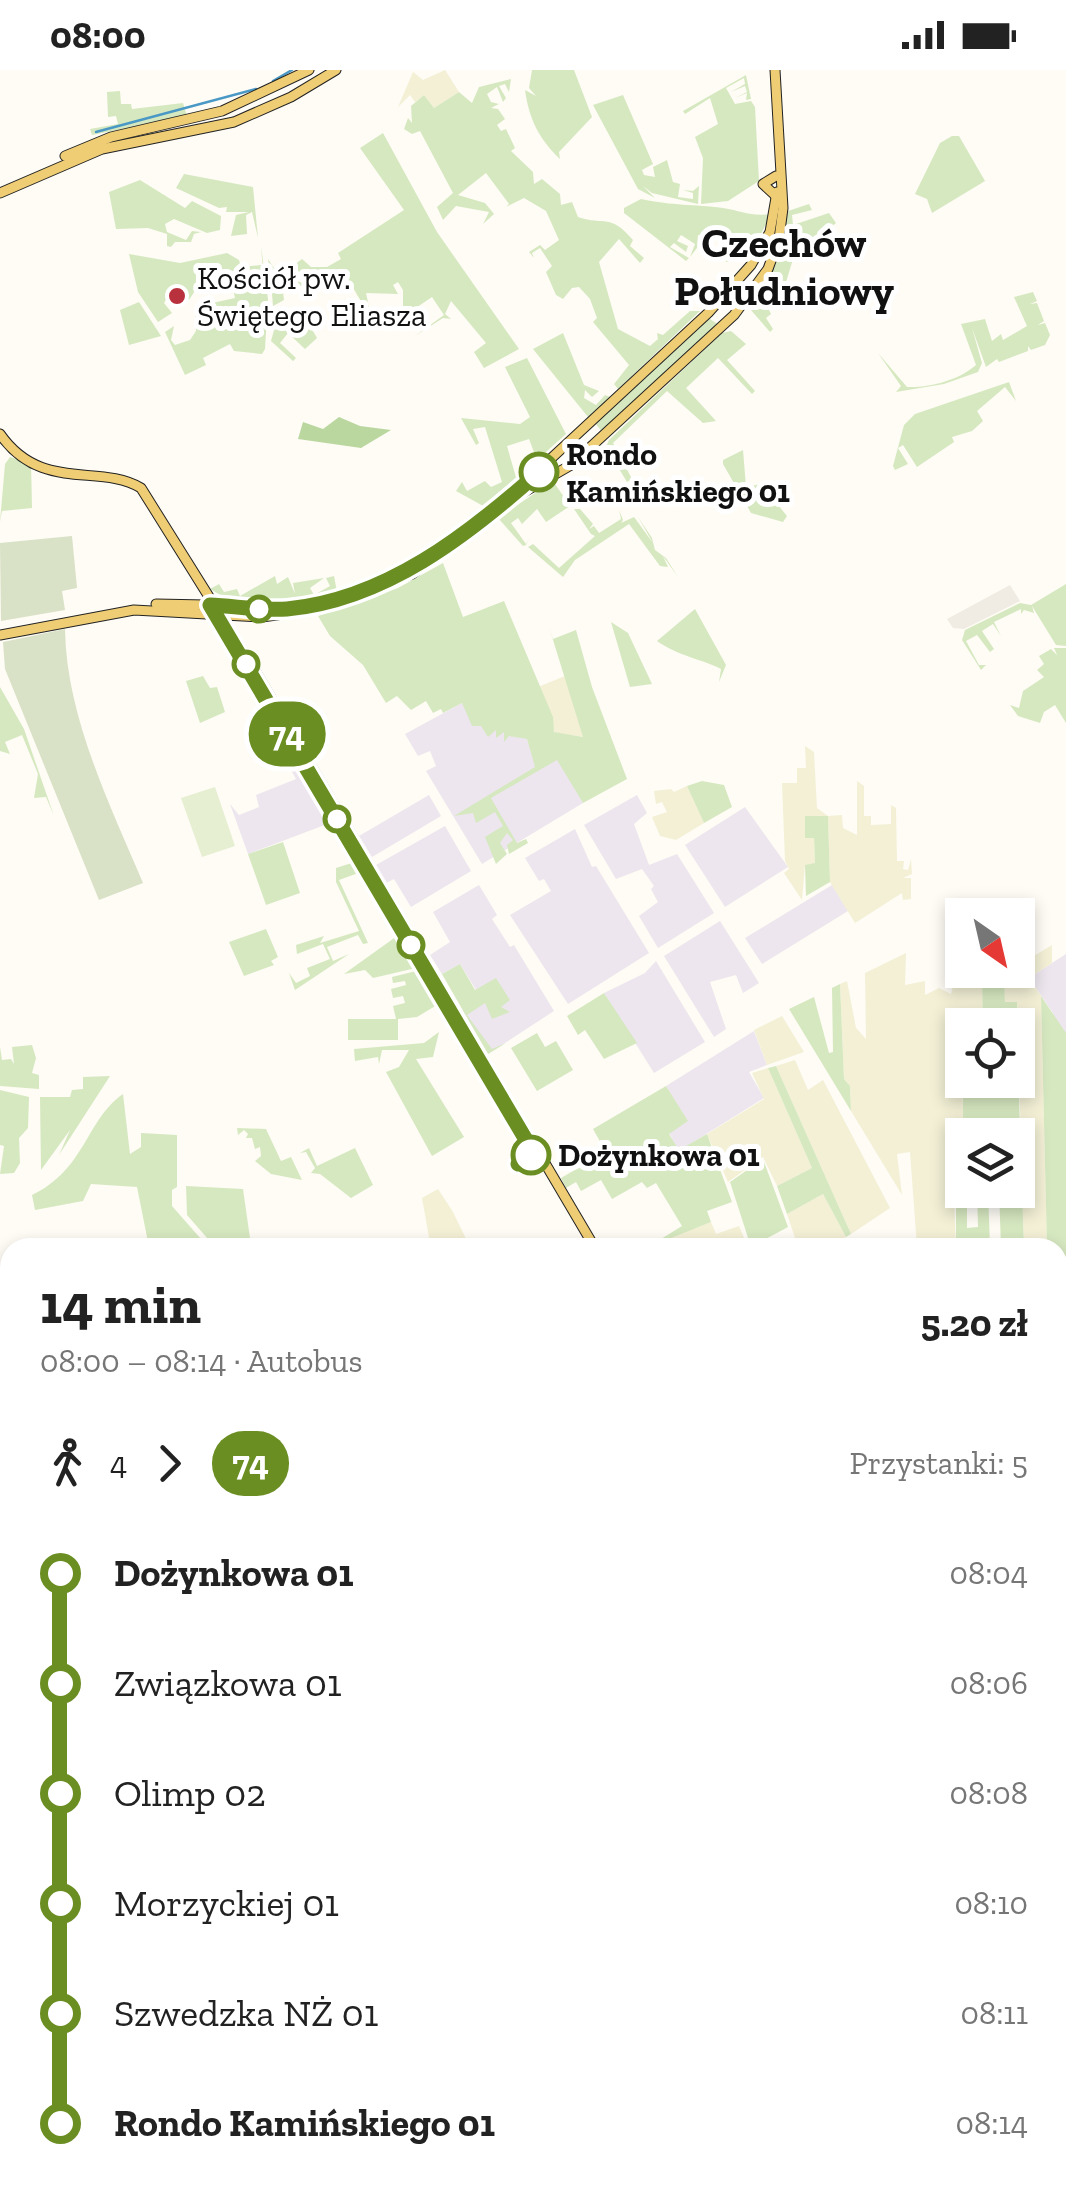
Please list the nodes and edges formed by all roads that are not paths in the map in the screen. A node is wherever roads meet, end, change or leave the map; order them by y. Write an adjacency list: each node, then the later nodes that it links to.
1 (309, 70): 4 (main road)
2 (336, 70): 5 (main road)
3 (772, 70): 7 (main road)
4 (90, 140): 5 (main road); 6 (main road)
5 (85, 154): 6 (main road)
6 (64, 159): 8 (main road)
7 (779, 174): 9 (main road); 9 (main road); 9 (main road)
8 (0, 190)
9 (780, 198): 10 (main road)
10 (778, 222): 14 (main road); 15 (main road)
11 (0, 434): 12 (main road)
12 (199, 584): 13 (main road); 14 (main road)
13 (188, 604): 14 (main road); 17 (main road)
14 (215, 609): 15 (main road); 16 (main road); 17 (main road); 18 (main road)
15 (242, 616): 16 (main road)
16 (230, 631): 18 (main road)
17 (0, 632)
18 (402, 926): 19 (main road); 20 (main road)
19 (585, 1238)
20 (586, 1238)

